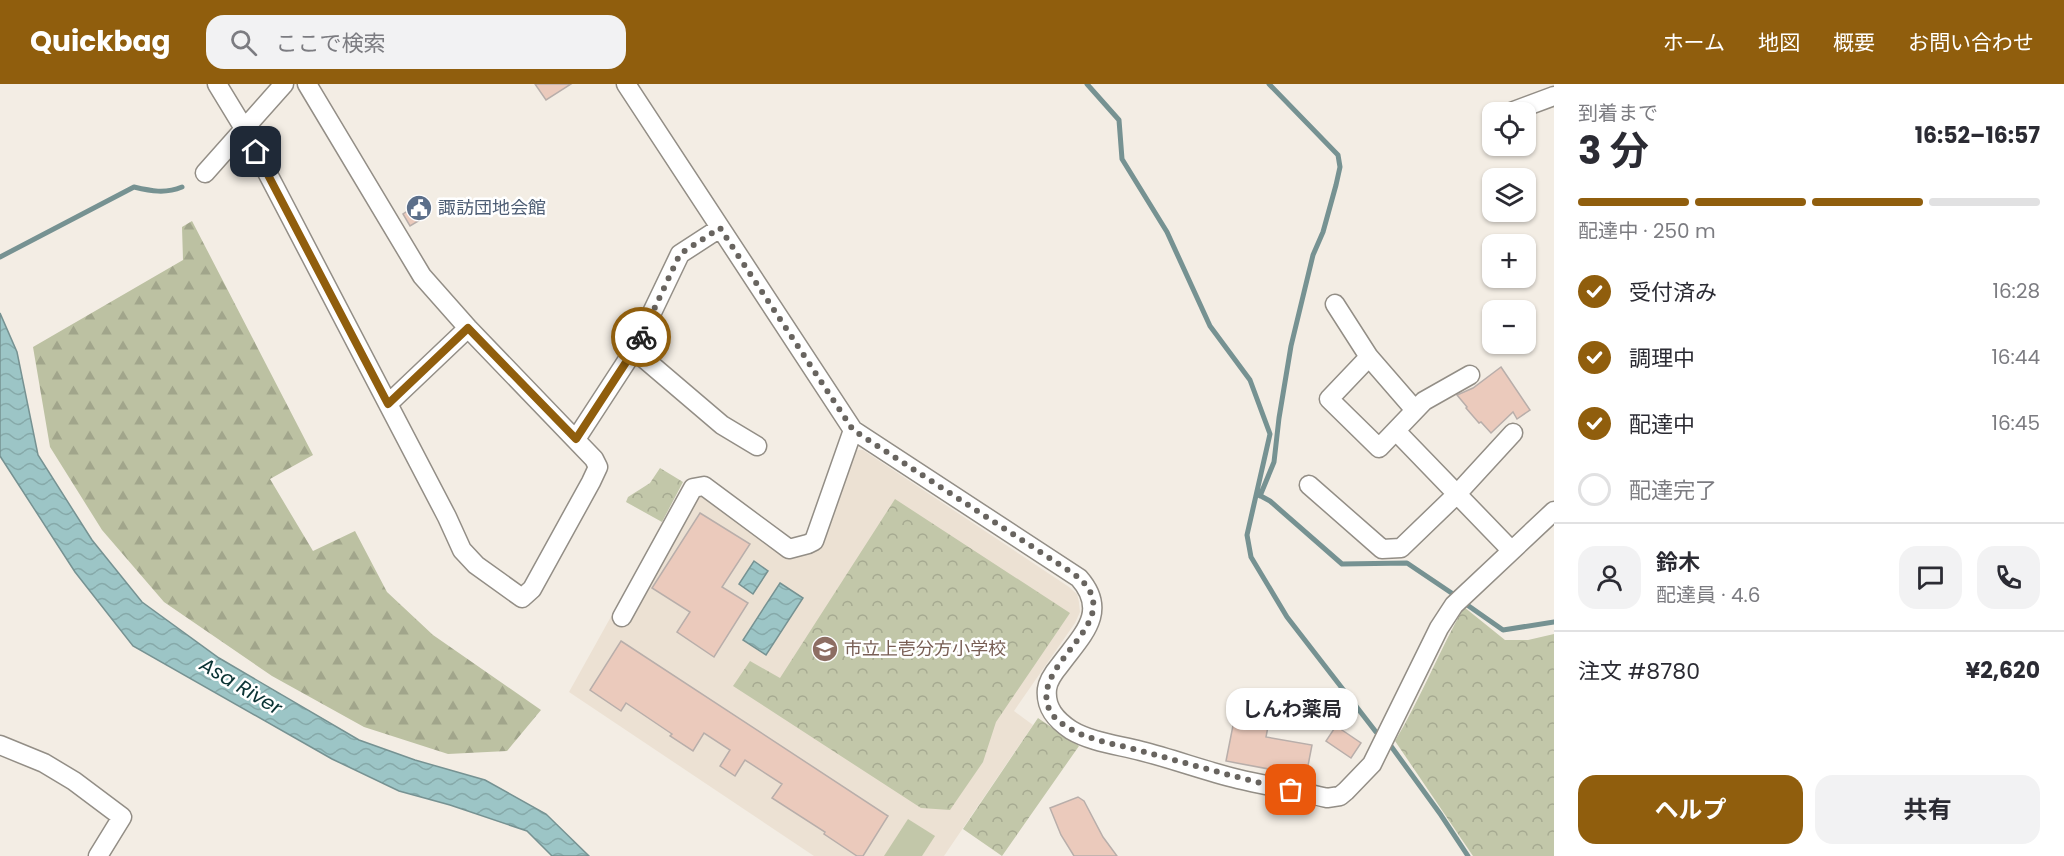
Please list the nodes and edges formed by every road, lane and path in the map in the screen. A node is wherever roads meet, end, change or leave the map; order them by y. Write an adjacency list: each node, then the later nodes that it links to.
1 (217, 84): 7 (street)
2 (284, 84): 7 (street)
3 (307, 84): 11 (street)
4 (626, 84): 9 (street)
5 (1554, 96): 6 (street)
6 (1536, 103)
7 (244, 130): 8 (street); 15 (street)
8 (206, 173)
9 (720, 228): 12 (street); 17 (street)
10 (1335, 304): 13 (street)
11 (468, 328): 15 (street); 20 (street)
12 (634, 350): 20 (street); 21 (street)
13 (1369, 357): 16 (street); 18 (street)
14 (1470, 375): 16 (street)
15 (388, 404): 20 (street)
16 (1415, 410): 18 (street)
17 (853, 430): 25 (street); 26 (street)
18 (1396, 431): 23 (street)
19 (1513, 433): 23 (street)
20 (576, 439)
21 (757, 446)
22 (1309, 485): 23 (street)
23 (1457, 494): 25 (street)
24 (1554, 511): 25 (street)
25 (1511, 550)
26 (622, 617)
27 (0, 746): 28 (street)
28 (98, 856)

